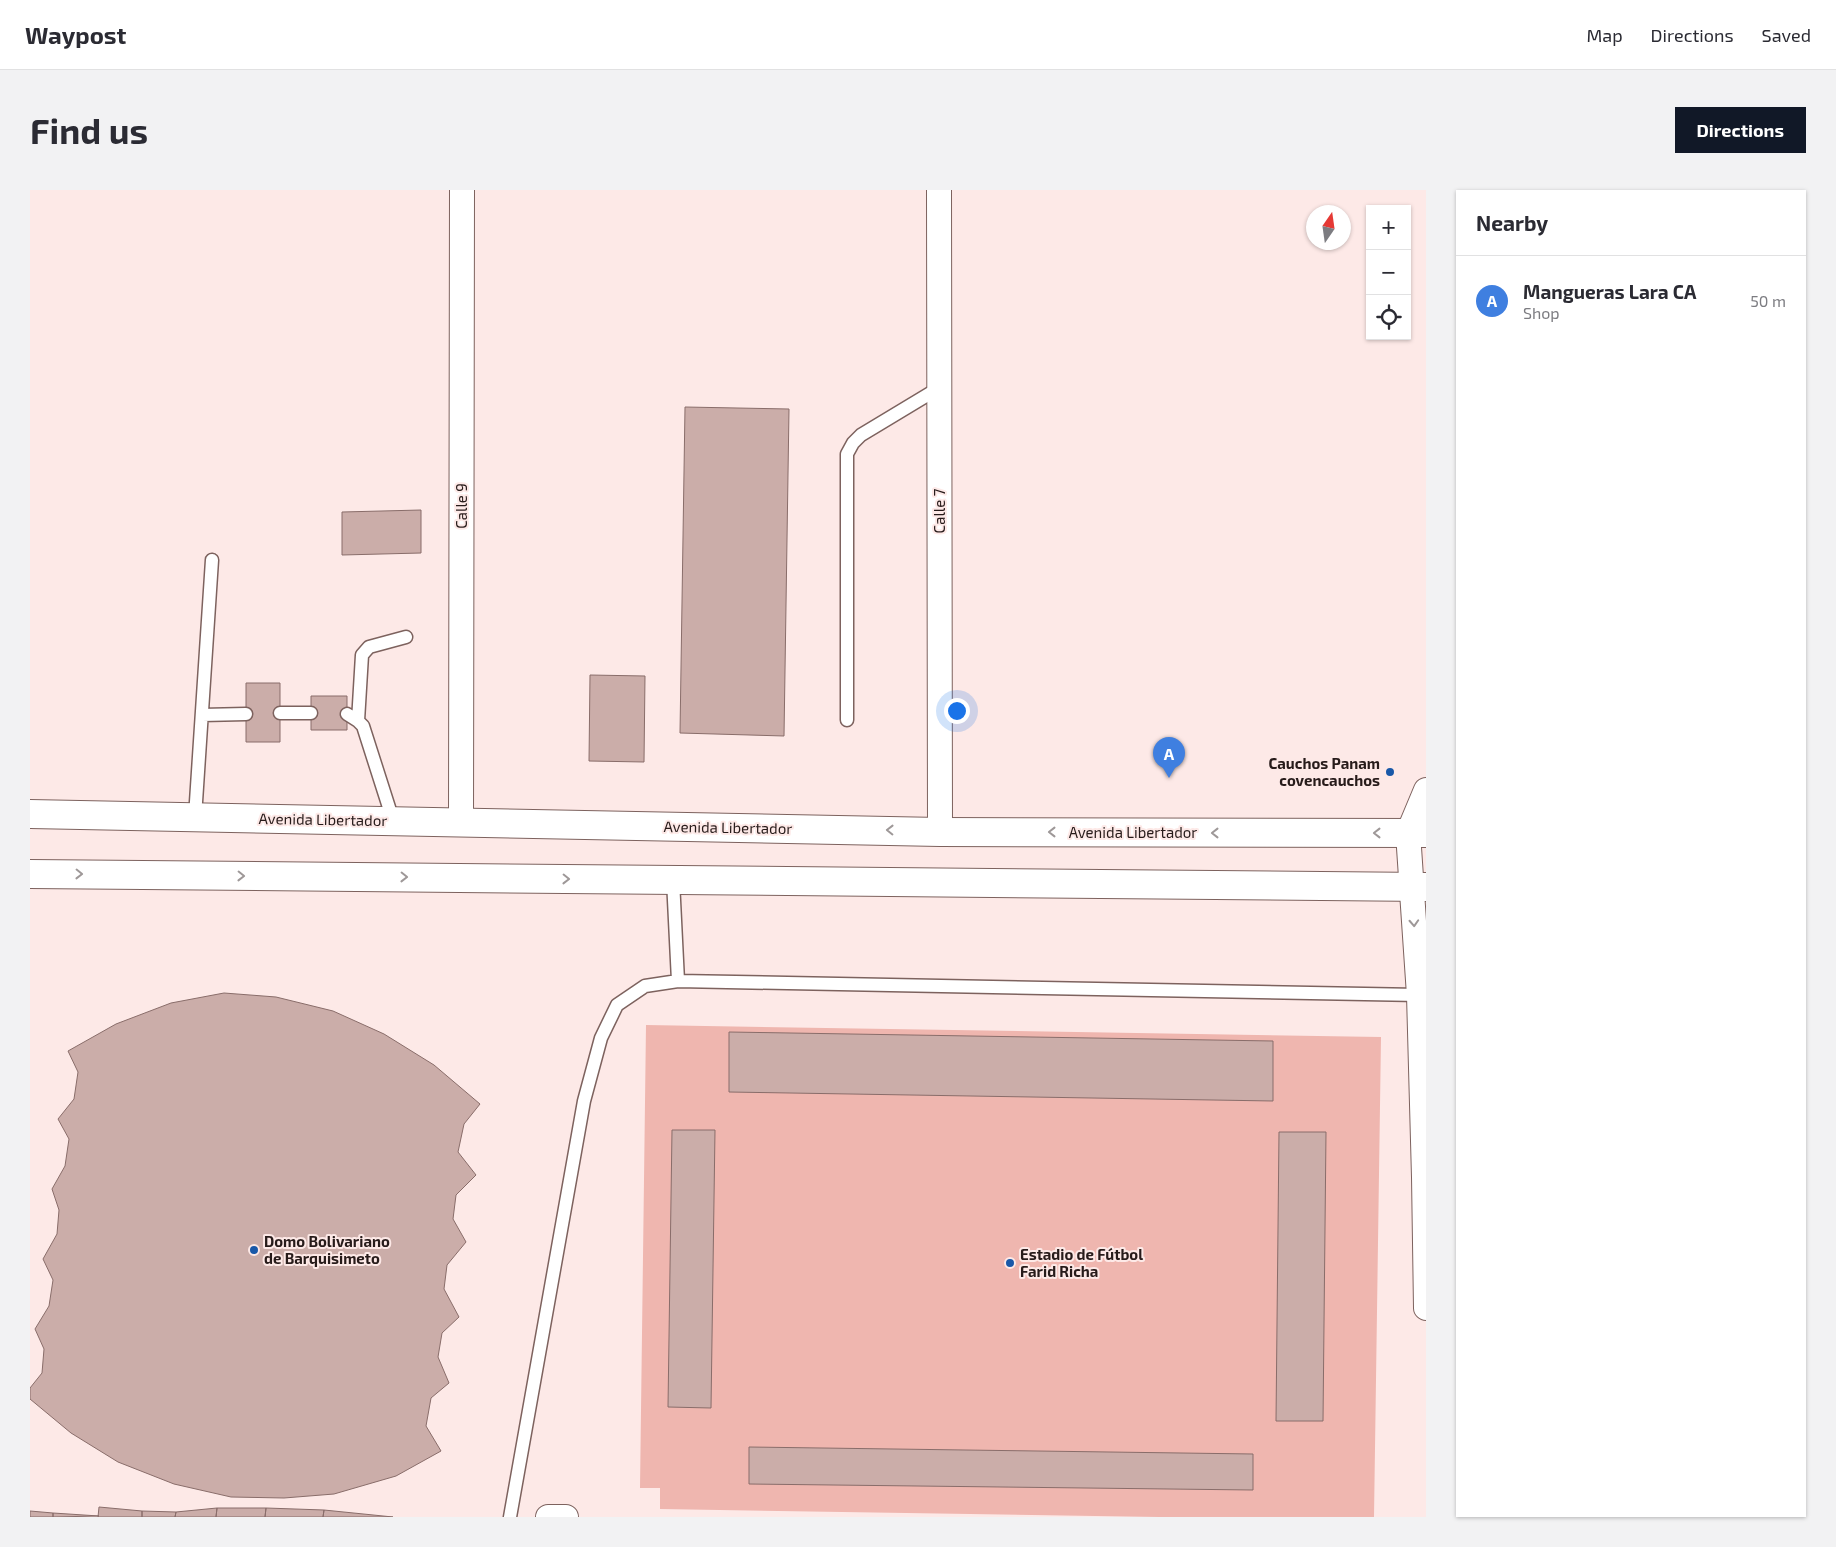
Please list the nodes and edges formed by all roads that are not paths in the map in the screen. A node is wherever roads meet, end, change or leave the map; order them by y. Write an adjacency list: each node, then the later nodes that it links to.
1 (462, 190): 15 (street, Calle 9)
2 (939, 190): 3 (street, Calle 7)
3 (939, 388): 10 (lane); 16 (street, Calle 7)
4 (212, 560): 9 (lane)
5 (406, 637): 14 (lane)
6 (280, 713): 7 (lane)
7 (312, 713)
8 (246, 714): 9 (lane)
9 (202, 715): 13 (lane)
10 (847, 720)
11 (1426, 790): 17 (street)
12 (30, 814): 13 (main road, Avenida Libertador)
13 (195, 817): 14 (main road, Avenida Libertador)
14 (393, 820): 15 (main road, Avenida Libertador)
15 (460, 821): 16 (main road, Avenida Libertador, one-way to 15)
16 (940, 832): 17 (main road, Avenida Libertador, one-way to 16)
17 (1417, 833): 20 (street)
18 (30, 874): 19 (main road, one-way to 19)
19 (673, 880): 20 (main road); 21 (lane)
20 (1419, 887): 22 (street, one-way to 22)
21 (678, 981): 22 (lane); 24 (lane)
22 (1418, 995): 23 (street)
23 (1426, 1308)
24 (510, 1517)
25 (548, 1517): 26 (street)
26 (566, 1517)

